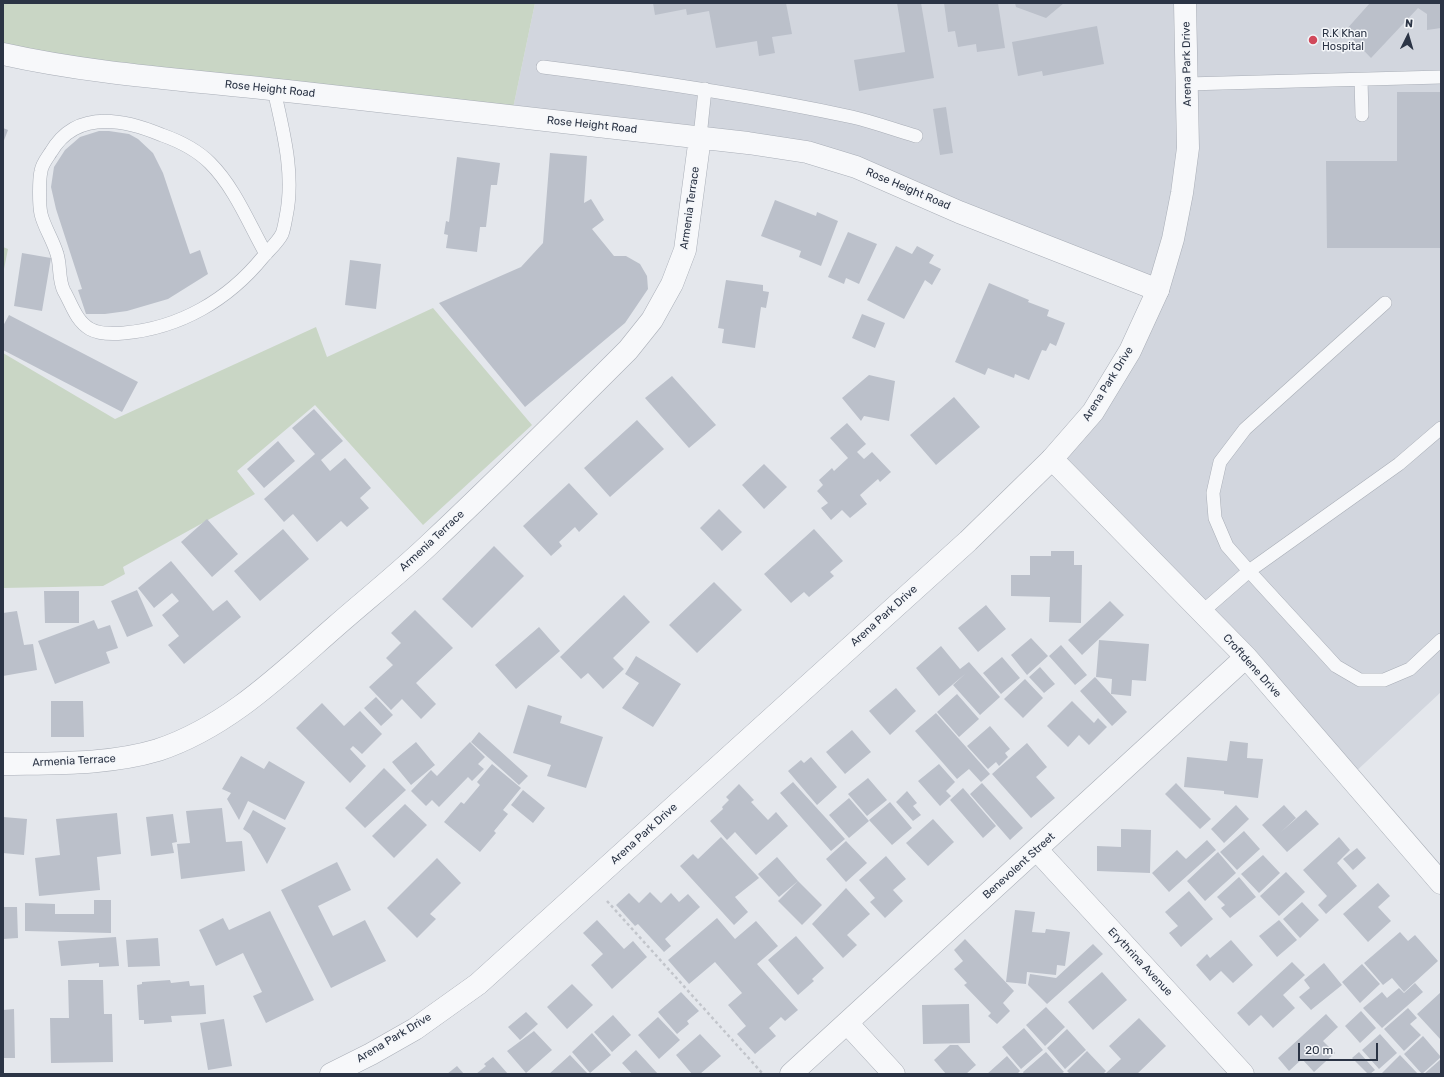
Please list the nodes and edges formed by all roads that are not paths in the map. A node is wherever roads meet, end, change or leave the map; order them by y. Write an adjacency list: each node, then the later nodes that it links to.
1 (1185, 3): 6 (street, Arena Park Drive)
2 (3, 54): 7 (street, Rose Height Road)
3 (543, 67): 8 (lane)
4 (1441, 77): 5 (lane)
5 (1361, 80): 6 (lane); 9 (lane)
6 (1187, 84): 13 (street, Arena Park Drive)
7 (274, 90): 11 (street, Rose Height Road); 12 (lane)
8 (705, 90): 10 (lane); 11 (lane)
9 (1362, 115)
10 (916, 136)
11 (700, 137): 13 (street, Rose Height Road); 21 (street, Armenia Terrace)
12 (266, 254): 12 (lane)
13 (1158, 290): 16 (street, Arena Park Drive)
14 (1385, 303): 17 (lane)
15 (1441, 428): 17 (lane)
16 (1052, 459): 18 (street, Croftdene Drive); 25 (street, Arena Park Drive)
17 (1249, 571): 18 (lane); 19 (lane)
18 (1202, 612): 20 (street, Croftdene Drive)
19 (1441, 640)
20 (1246, 658): 22 (street, Benevolent Street); 23 (street, Croftdene Drive)
21 (3, 764)
22 (1037, 850): 24 (street, Benevolent Street); 28 (street, Erythrina Avenue)
23 (1441, 883)
24 (847, 1023): 26 (street, Benevolent Street); 27 (street)
25 (331, 1074)
26 (791, 1074)
27 (894, 1074)
28 (1243, 1074)

